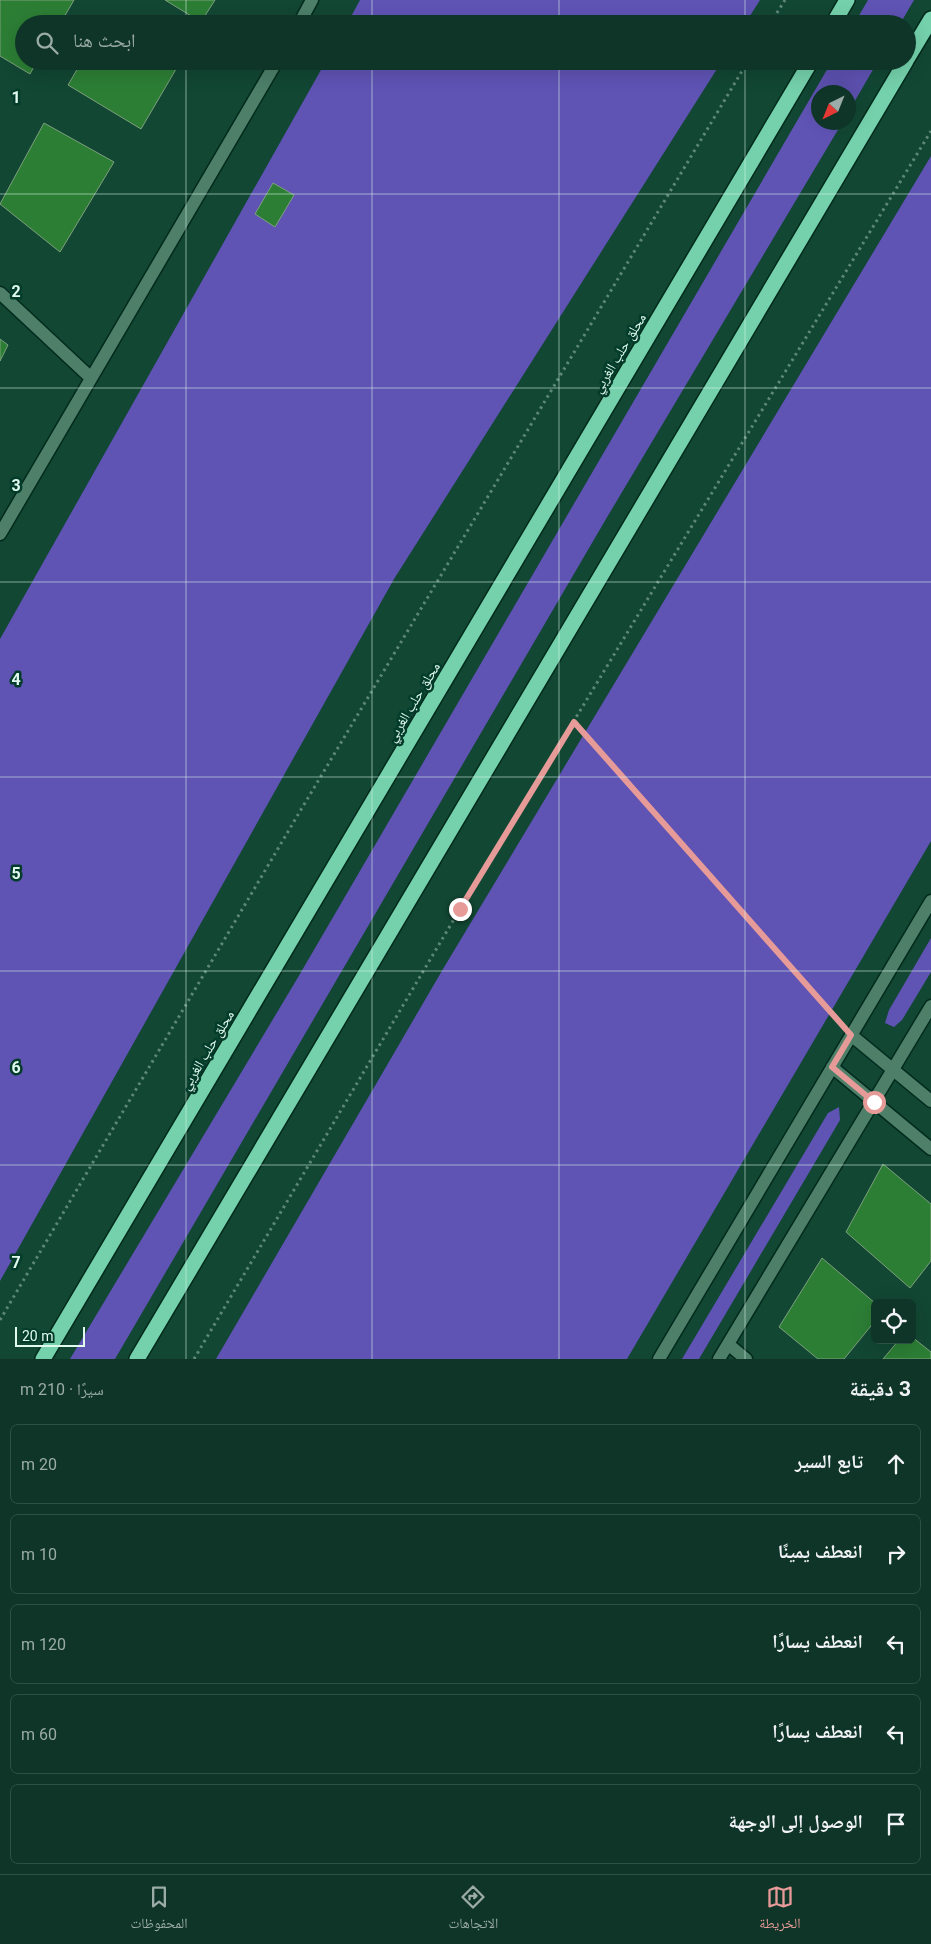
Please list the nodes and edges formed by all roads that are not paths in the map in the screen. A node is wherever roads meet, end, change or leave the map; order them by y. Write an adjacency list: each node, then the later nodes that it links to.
1 (312, 0): 3 (street)
2 (848, 0): 4 (highway)
3 (304, 15)
4 (839, 15)
5 (931, 19): 6 (highway)
6 (916, 45)
7 (272, 70): 11 (street)
8 (806, 70): 22 (highway, محلق حلب الغربي)
9 (901, 70): 23 (highway)
10 (0, 293): 11 (street)
11 (91, 378): 12 (street)
12 (0, 534)
13 (931, 901): 15 (street)
14 (931, 1006): 17 (street)
15 (851, 1035): 16 (street); 17 (street)
16 (832, 1067): 19 (street); 24 (street)
17 (893, 1069): 18 (street); 19 (street)
18 (931, 1101)
19 (874, 1102): 20 (street); 21 (street)
20 (931, 1149)
21 (728, 1344): 25 (street); 26 (street)
22 (43, 1359)
23 (138, 1359)
24 (659, 1359)
25 (719, 1359)
26 (746, 1359)

